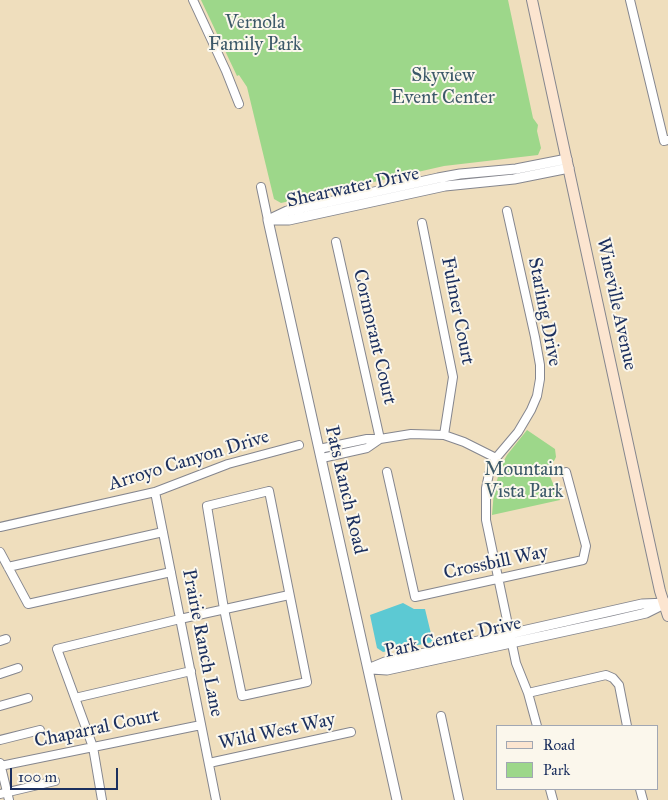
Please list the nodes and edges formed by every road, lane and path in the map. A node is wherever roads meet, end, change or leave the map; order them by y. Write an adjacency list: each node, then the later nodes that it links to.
1 (193, 0): 4 (street)
2 (532, 0): 6 (main road, Wineville Avenue)
3 (630, 0): 5 (street)
4 (239, 104)
5 (668, 140)
6 (568, 164): 9 (street, Shearwater Drive); 27 (main road, Wineville Avenue)
7 (261, 187): 9 (street, Pats Ranch Road)
8 (507, 211): 16 (street, Starling Drive)
9 (268, 220): 15 (street, Pats Ranch Road)
10 (422, 223): 12 (street, Fulmer Court)
11 (336, 242): 13 (street, Cormorant Court)
12 (444, 435): 13 (street); 16 (street)
13 (380, 439): 15 (street)
14 (299, 445): 19 (street, Arroyo Canyon Drive)
15 (320, 453): 33 (street, Pats Ranch Road)
16 (496, 458): 25 (street, Starling Drive)
17 (387, 472): 25 (street, Crossbill Way)
18 (566, 472): 25 (street, Crossbill Way)
19 (155, 492): 20 (street, Arroyo Canyon Drive); 21 (street, Prairie Ranch Lane)
20 (0, 527)
21 (163, 532): 23 (street); 24 (street, Prairie Ranch Lane)
22 (0, 552): 23 (street)
23 (8, 567): 24 (street)
24 (171, 572): 30 (street, Prairie Ranch Lane)
25 (498, 579): 31 (street, Starling Drive)
26 (289, 595): 28 (street); 28 (street); 28 (street)
27 (666, 604): 29 (main road, Wineville Avenue); 31 (street, Park Center Drive)
28 (224, 610): 30 (street)
29 (668, 616)
30 (180, 619): 34 (street, Prairie Ranch Lane); 38 (street)
31 (511, 638): 33 (street, Park Center Drive); 36 (street, Starling Drive)
32 (18, 668): 35 (street)
33 (368, 669): 54 (street, Pats Ranch Road)
34 (191, 671): 38 (street); 41 (street, Prairie Ranch Lane)
35 (0, 674)
36 (528, 693): 42 (street, Starling Drive); 43 (street)
37 (28, 698): 39 (street)
38 (75, 698): 47 (street)
39 (0, 706)
40 (440, 716): 55 (street)
41 (201, 725): 47 (street, Chaparral Court); 48 (street, Prairie Ranch Lane)
42 (537, 725)
43 (627, 725)
44 (40, 730): 46 (street)
45 (351, 732): 48 (street, Wild West Way)
46 (0, 740)
47 (93, 747): 49 (street, Chaparral Court); 52 (street)
48 (209, 763): 53 (street, Prairie Ranch Lane)
49 (0, 765): 51 (street)
50 (55, 781): 51 (street)
51 (5, 795)
52 (102, 800)
53 (216, 800)
54 (397, 800)
55 (459, 800)

